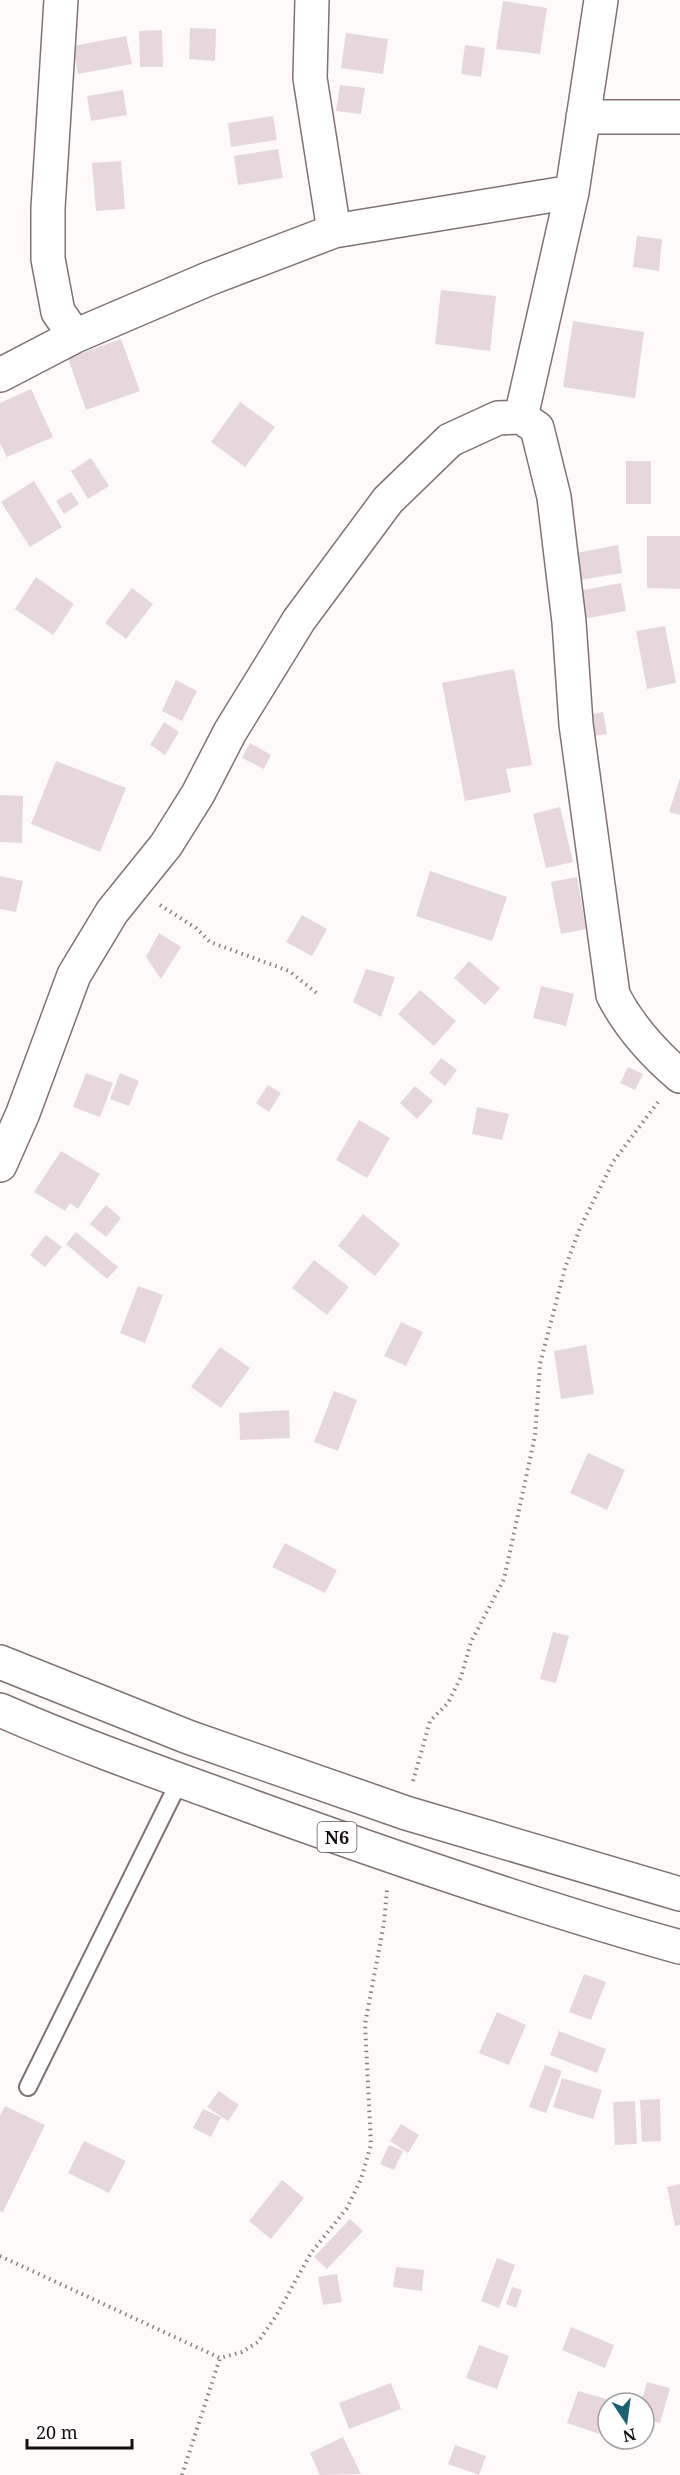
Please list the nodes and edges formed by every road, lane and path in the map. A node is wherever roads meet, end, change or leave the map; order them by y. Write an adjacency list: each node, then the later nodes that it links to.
1 (61, 0): 8 (main road)
2 (312, 0): 7 (main road)
3 (601, 0): 4 (main road)
4 (583, 117): 5 (main road); 6 (main road)
5 (680, 117)
6 (572, 192): 7 (main road); 10 (main road)
7 (334, 231): 8 (main road)
8 (75, 336): 9 (main road)
9 (0, 375)
10 (521, 417): 11 (main road); 13 (main road)
11 (130, 890): 12 (path); 14 (main road)
12 (319, 995)
13 (679, 1075): 18 (path)
14 (0, 1165)
15 (0, 1662): 18 (main road, N6)
16 (0, 1710): 17 (main road, N6)
17 (180, 1780): 19 (main road, N6); 22 (lane)
18 (406, 1813): 20 (main road, N6)
19 (393, 1857): 21 (main road, N6); 24 (path)
20 (680, 1894)
21 (680, 1947)
22 (28, 2087)
23 (0, 2256): 24 (path)
24 (220, 2358): 25 (path)
25 (182, 2475)

